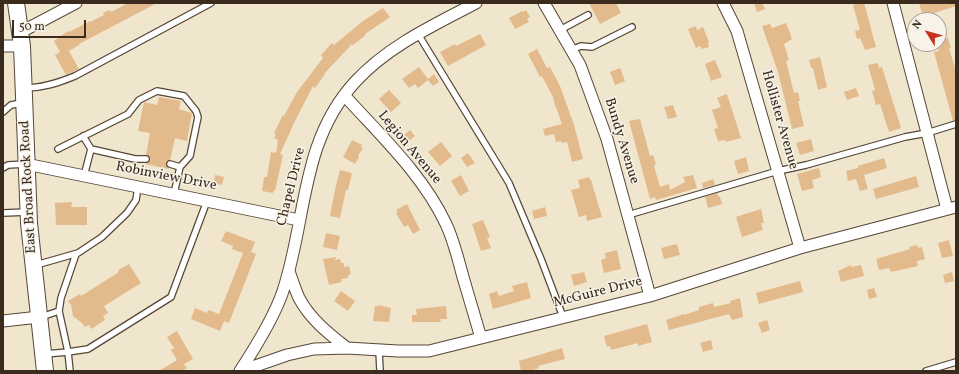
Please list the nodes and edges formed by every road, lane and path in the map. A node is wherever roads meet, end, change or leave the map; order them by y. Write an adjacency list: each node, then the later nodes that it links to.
1 (16, 3): 12 (main road, East Broad Rock Road)
2 (76, 3): 12 (street)
3 (211, 3): 15 (lane)
4 (476, 3): 11 (street, Chapel Drive)
5 (544, 3): 10 (street, Bundy Avenue)
6 (723, 3): 28 (street, Hollister Avenue)
7 (893, 3): 19 (street)
8 (588, 15): 10 (lane)
9 (632, 27): 14 (lane)
10 (560, 30): 14 (street, Bundy Avenue)
11 (418, 34): 16 (street, Chapel Drive); 45 (lane)
12 (21, 39): 13 (street); 15 (main road, East Broad Rock Road)
13 (3, 46)
14 (571, 50): 36 (street, Bundy Avenue)
15 (25, 95): 17 (lane); 24 (main road, East Broad Rock Road)
16 (344, 95): 37 (street, Chapel Drive); 47 (street, Legion Avenue)
17 (3, 112)
18 (956, 124): 19 (lane)
19 (927, 133): 28 (lane); 33 (street)
20 (83, 136): 21 (lane); 22 (lane); 26 (lane)
21 (58, 149)
22 (91, 149): 23 (lane); 29 (lane)
23 (146, 159)
24 (26, 164): 27 (lane); 29 (street, Robinview Drive); 34 (main road, East Broad Rock Road)
25 (170, 164): 26 (lane)
26 (180, 167): 31 (lane)
27 (3, 168)
28 (778, 171): 36 (lane); 38 (street, Hollister Avenue)
29 (84, 176): 30 (street, Robinview Drive)
30 (138, 187): 31 (street, Robinview Drive); 39 (lane)
31 (174, 194): 32 (street, Robinview Drive)
32 (207, 201): 37 (street, Robinview Drive); 50 (lane)
33 (951, 208): 38 (street, McGuire Drive)
34 (28, 212): 35 (lane); 40 (main road, East Broad Rock Road)
35 (3, 213)
36 (628, 215): 42 (street, Bundy Avenue)
37 (299, 220): 41 (street, Chapel Drive)
38 (800, 248): 42 (street, McGuire Drive)
39 (76, 254): 40 (lane); 43 (lane)
40 (33, 265): 44 (main road, East Broad Rock Road)
41 (289, 271): 48 (street); 55 (street, Chapel Drive)
42 (650, 296): 45 (street, McGuire Drive)
43 (59, 311): 44 (lane); 50 (lane)
44 (39, 317): 46 (street); 51 (main road, East Broad Rock Road)
45 (564, 317): 47 (street, McGuire Drive)
46 (3, 321)
47 (481, 338): 49 (street, McGuire Drive)
48 (347, 348): 49 (street, McGuire Drive); 55 (street, McGuire Drive)
49 (379, 350): 56 (lane)
50 (68, 352): 51 (lane); 54 (lane)
51 (43, 354): 53 (main road, East Broad Rock Road)
52 (956, 362): 57 (lane)
53 (45, 371)
54 (70, 371)
55 (241, 371)
56 (380, 371)
57 (926, 371)

